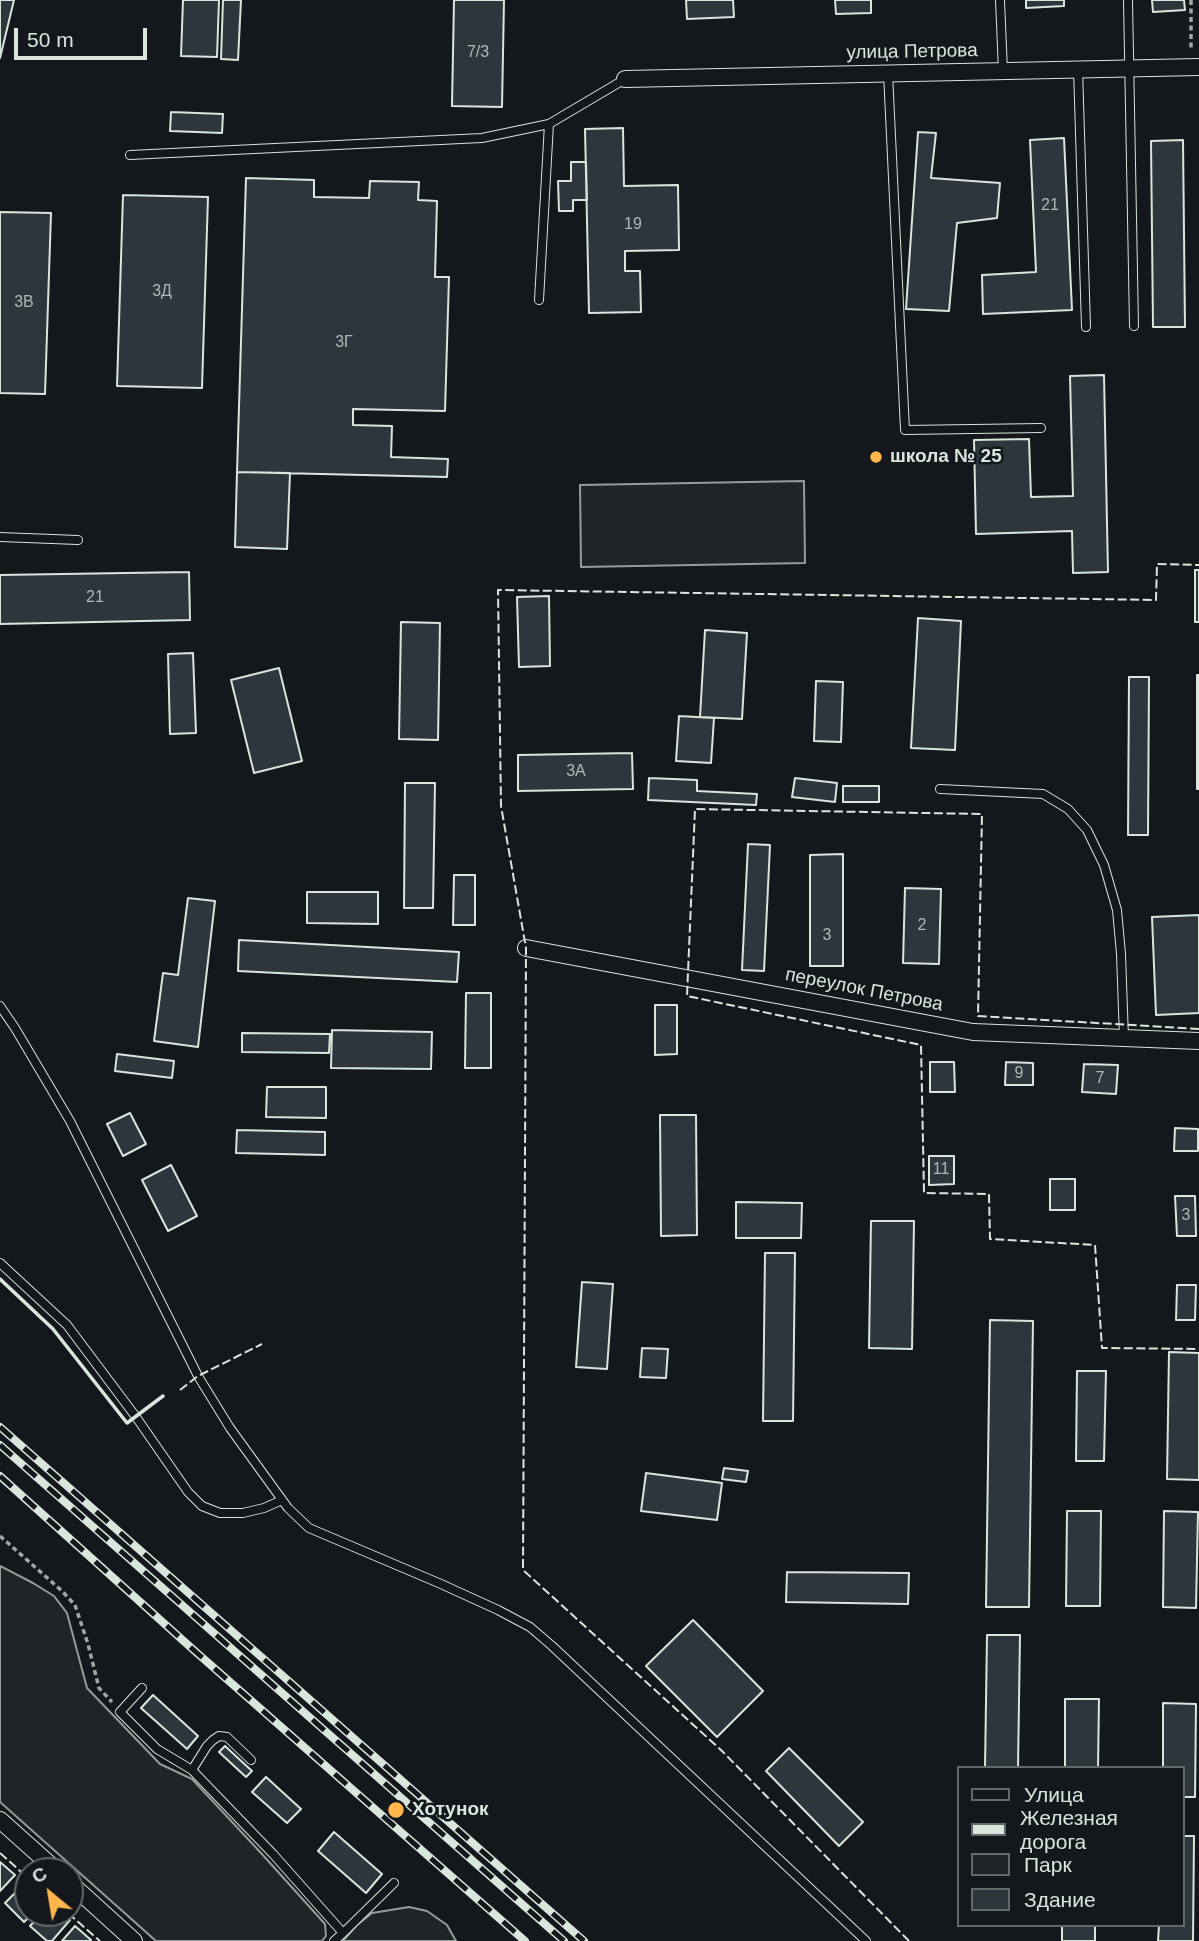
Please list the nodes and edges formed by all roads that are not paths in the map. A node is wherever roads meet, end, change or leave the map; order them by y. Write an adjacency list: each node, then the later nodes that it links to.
1 (1000, 0): 6 (lane)
2 (1128, 0): 4 (lane)
3 (1195, 67): 4 (street, улица Петрова)
4 (1130, 68): 5 (street, улица Петрова); 12 (lane)
5 (1078, 69): 6 (street, улица Петрова); 13 (lane)
6 (1003, 71): 7 (street, улица Петрова)
7 (888, 73): 8 (street, улица Петрова); 14 (lane)
8 (625, 79): 9 (lane)
9 (549, 124): 10 (lane); 11 (lane)
10 (131, 155)
11 (539, 300)
12 (1135, 326)
13 (1086, 327)
14 (1041, 428)
15 (0, 537): 16 (lane)
16 (78, 540)
17 (940, 789): 20 (lane)
18 (526, 948): 20 (street, переулок Петрова)
19 (0, 1006): 23 (lane)
20 (1124, 1038): 21 (street, переулок Петрова)
21 (1199, 1041)
22 (0, 1264): 23 (lane)
23 (282, 1500): 34 (lane)
24 (142, 1688): 26 (lane)
25 (251, 1760): 26 (lane)
26 (192, 1770): 31 (lane)
27 (0, 1820): 28 (street)
28 (41, 1857)
29 (394, 1884): 31 (lane)
30 (84, 1896): 32 (street)
31 (343, 1933): 33 (lane)
32 (134, 1941)
33 (334, 1941)
34 (866, 1941)

